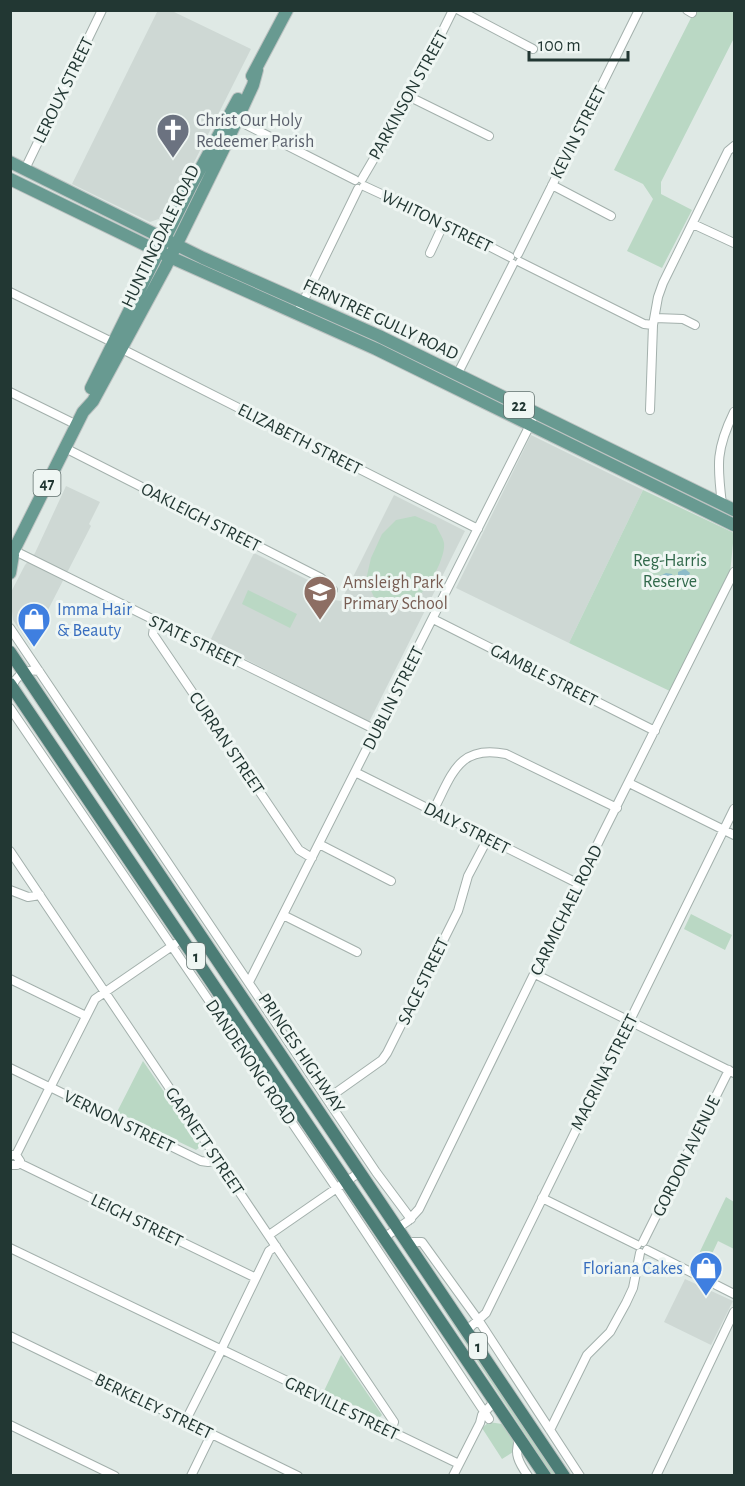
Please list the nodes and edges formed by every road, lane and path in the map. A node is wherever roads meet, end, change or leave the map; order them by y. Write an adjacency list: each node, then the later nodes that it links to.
1 (102, 10): 12 (street, LEROUX STREET)
2 (287, 10): 8 (main road, HUNTINGDALE ROAD / 47)
3 (453, 10): 7 (street, PARKINSON STREET)
4 (459, 10): 6 (street)
5 (639, 10): 15 (street, KEVIN STREET)
6 (533, 49)
7 (410, 97): 9 (street); 14 (street, PARKINSON STREET)
8 (233, 118): 14 (street, WHITON STREET); 19 (main road, HUNTINGDALE ROAD / 47)
9 (489, 136)
10 (735, 146): 18 (street)
11 (10, 162): 12 (main road, FERNTREE GULLY ROAD / 22)
12 (25, 169): 19 (main road, FERNTREE GULLY ROAD / 22)
13 (12, 183): 22 (main road, FERNTREE GULLY ROAD / 22)
14 (360, 183): 17 (street, WHITON STREET); 25 (street, PARKINSON STREET)
15 (552, 185): 16 (street); 23 (street, KEVIN STREET)
16 (611, 216)
17 (444, 223): 21 (street); 23 (street, WHITON STREET)
18 (693, 224): 20 (street); 27 (street)
19 (170, 242): 22 (main road, HUNTINGDALE ROAD / 47); 25 (main road, FERNTREE GULLY ROAD / 22)
20 (735, 243)
21 (430, 253)
22 (165, 254): 26 (main road, FERNTREE GULLY ROAD / 22); 29 (main road, HUNTINGDALE ROAD / 47)
23 (515, 259): 27 (street, WHITON STREET); 30 (street, KEVIN STREET)
24 (10, 292): 29 (street, ELIZABETH STREET)
25 (303, 302): 26 (street, PARKINSON STREET); 30 (main road, FERNTREE GULLY ROAD / 22)
26 (297, 314): 34 (main road, FERNTREE GULLY ROAD / 22)
27 (654, 322): 28 (street, WHITON STREET); 32 (street)
28 (695, 325)
29 (118, 346): 35 (main road, HUNTINGDALE ROAD / 47); 40 (street, ELIZABETH STREET)
30 (457, 375): 34 (main road, FERNTREE GULLY ROAD / 22)
31 (10, 392): 35 (street)
32 (650, 410)
33 (735, 412): 37 (street)
34 (533, 419): 37 (main road, FERNTREE GULLY ROAD / 22); 39 (main road, FERNTREE GULLY ROAD / 22); 40 (street, DUBLIN STREET)
35 (76, 425): 36 (main road, HUNTINGDALE ROAD / 47)
36 (65, 448): 41 (main road, HUNTINGDALE ROAD / 47); 44 (street, OAKLEIGH STREET)
37 (722, 504): 38 (main road, FERNTREE GULLY ROAD / 22)
38 (735, 510)
39 (735, 525)
40 (477, 529): 45 (street, DUBLIN STREET)
41 (13, 555): 43 (main road, HUNTINGDALE ROAD / 47); 46 (street, STATE STREET)
42 (735, 572): 54 (street, CARMICHAEL ROAD)
43 (10, 573)
44 (333, 590)
45 (432, 619): 53 (street, DUBLIN STREET); 54 (street, GAMBLE STREET)
46 (155, 621): 53 (street, STATE STREET); 65 (street, CURRAN STREET)
47 (10, 628): 49 (street)
48 (10, 652): 50 (highway, PRINCES HIGHWAY / 1)
49 (39, 671): 50 (street); 66 (street)
50 (24, 672): 51 (street); 67 (highway, PRINCES HIGHWAY / 1)
51 (11, 685): 73 (highway, PRINCES HIGHWAY / 1)
52 (10, 708): 74 (street, DANDENONG ROAD)
53 (376, 730): 55 (street, DUBLIN STREET)
54 (655, 731): 56 (street, CARMICHAEL ROAD)
55 (355, 772): 59 (street, DALY STREET); 63 (street, DUBLIN STREET)
56 (629, 783): 57 (street, CARMICHAEL ROAD); 60 (street)
57 (617, 808): 59 (street); 69 (street, CARMICHAEL ROAD)
58 (735, 809): 60 (street, MACRINA STREET)
59 (433, 811): 62 (street, DALY STREET)
60 (724, 830): 61 (street); 81 (street, MACRINA STREET)
61 (735, 835)
62 (488, 838): 69 (street, DALY STREET); 85 (street, SAGE STREET)
63 (319, 844): 65 (street, DUBLIN STREET); 68 (street)
64 (10, 851): 71 (street, GARNETT STREET)
65 (312, 858): 72 (street, DUBLIN STREET)
66 (174, 872): 67 (street); 78 (street)
67 (162, 879): 88 (highway, PRINCES HIGHWAY / 1)
68 (391, 881)
69 (579, 884): 76 (street, CARMICHAEL ROAD)
70 (10, 890): 71 (street)
71 (40, 895): 79 (street, GARNETT STREET)
72 (283, 915): 75 (street); 78 (street, DUBLIN STREET)
73 (183, 938): 74 (street); 89 (highway, PRINCES HIGHWAY / 1)
74 (172, 946): 79 (street); 90 (street, DANDENONG ROAD)
75 (357, 952)
76 (535, 974): 81 (street); 92 (street, CARMICHAEL ROAD)
77 (10, 979): 80 (street)
78 (249, 982): 85 (street)
79 (105, 991): 80 (street); 86 (street, GARNETT STREET)
80 (86, 1016): 84 (street)
81 (629, 1021): 83 (street); 91 (street, MACRINA STREET)
82 (10, 1068): 84 (street, VERNON STREET)
83 (732, 1072): 99 (street, GORDON AVENUE)
84 (50, 1088): 86 (street, VERNON STREET); 87 (street)
85 (327, 1099): 92 (street)
86 (219, 1160): 94 (street, GARNETT STREET)
87 (13, 1162): 100 (street, LEIGH STREET)
88 (360, 1172): 89 (street); 93 (highway, PRINCES HIGHWAY / 1)
89 (348, 1182): 90 (street); 95 (highway, PRINCES HIGHWAY / 1)
90 (337, 1189): 94 (street); 108 (street, DANDENONG ROAD)
91 (542, 1198): 99 (street); 103 (street, MACRINA STREET)
92 (411, 1219): 93 (street, CARMICHAEL ROAD)
93 (398, 1228): 95 (street, CARMICHAEL ROAD); 96 (highway, PRINCES HIGHWAY / 1)
94 (269, 1235): 97 (street, GARNETT STREET)
95 (385, 1237): 107 (highway, PRINCES HIGHWAY / 1)
96 (408, 1242): 103 (street); 104 (highway, PRINCES HIGHWAY / 1)
97 (276, 1245): 100 (street); 113 (street, GARNETT STREET)
98 (10, 1248): 106 (street, GREVILLE STREET)
99 (642, 1248): 101 (street); 112 (street, GORDON AVENUE)
100 (256, 1278): 106 (street)
101 (735, 1294)
102 (735, 1312): 125 (street)
103 (479, 1321): 104 (street, MACRINA STREET); 112 (street)
104 (467, 1330): 123 (highway, PRINCES HIGHWAY / 1)
105 (10, 1336): 110 (street, BERKELEY STREET)
106 (221, 1350): 110 (street); 113 (street, GREVILLE STREET)
107 (495, 1401): 108 (street); 109 (highway, PRINCES HIGHWAY / 1)
108 (487, 1415): 109 (street); 116 (street)
109 (507, 1419): 115 (highway, PRINCES HIGHWAY / 1)
110 (186, 1420): 114 (street, BERKELEY STREET)
111 (10, 1425): 117 (street)
112 (550, 1430): 124 (street)
113 (391, 1431): 116 (street, GREVILLE STREET)
114 (212, 1433): 118 (street); 119 (street, BERKELEY STREET)
115 (520, 1438): 121 (street); 122 (highway, PRINCES HIGHWAY / 1)
116 (459, 1464): 120 (street)
117 (115, 1476)
118 (191, 1476)
119 (298, 1476)
120 (453, 1476)
121 (528, 1476)
122 (545, 1476)
123 (564, 1476)
124 (580, 1476)
125 (656, 1476)

